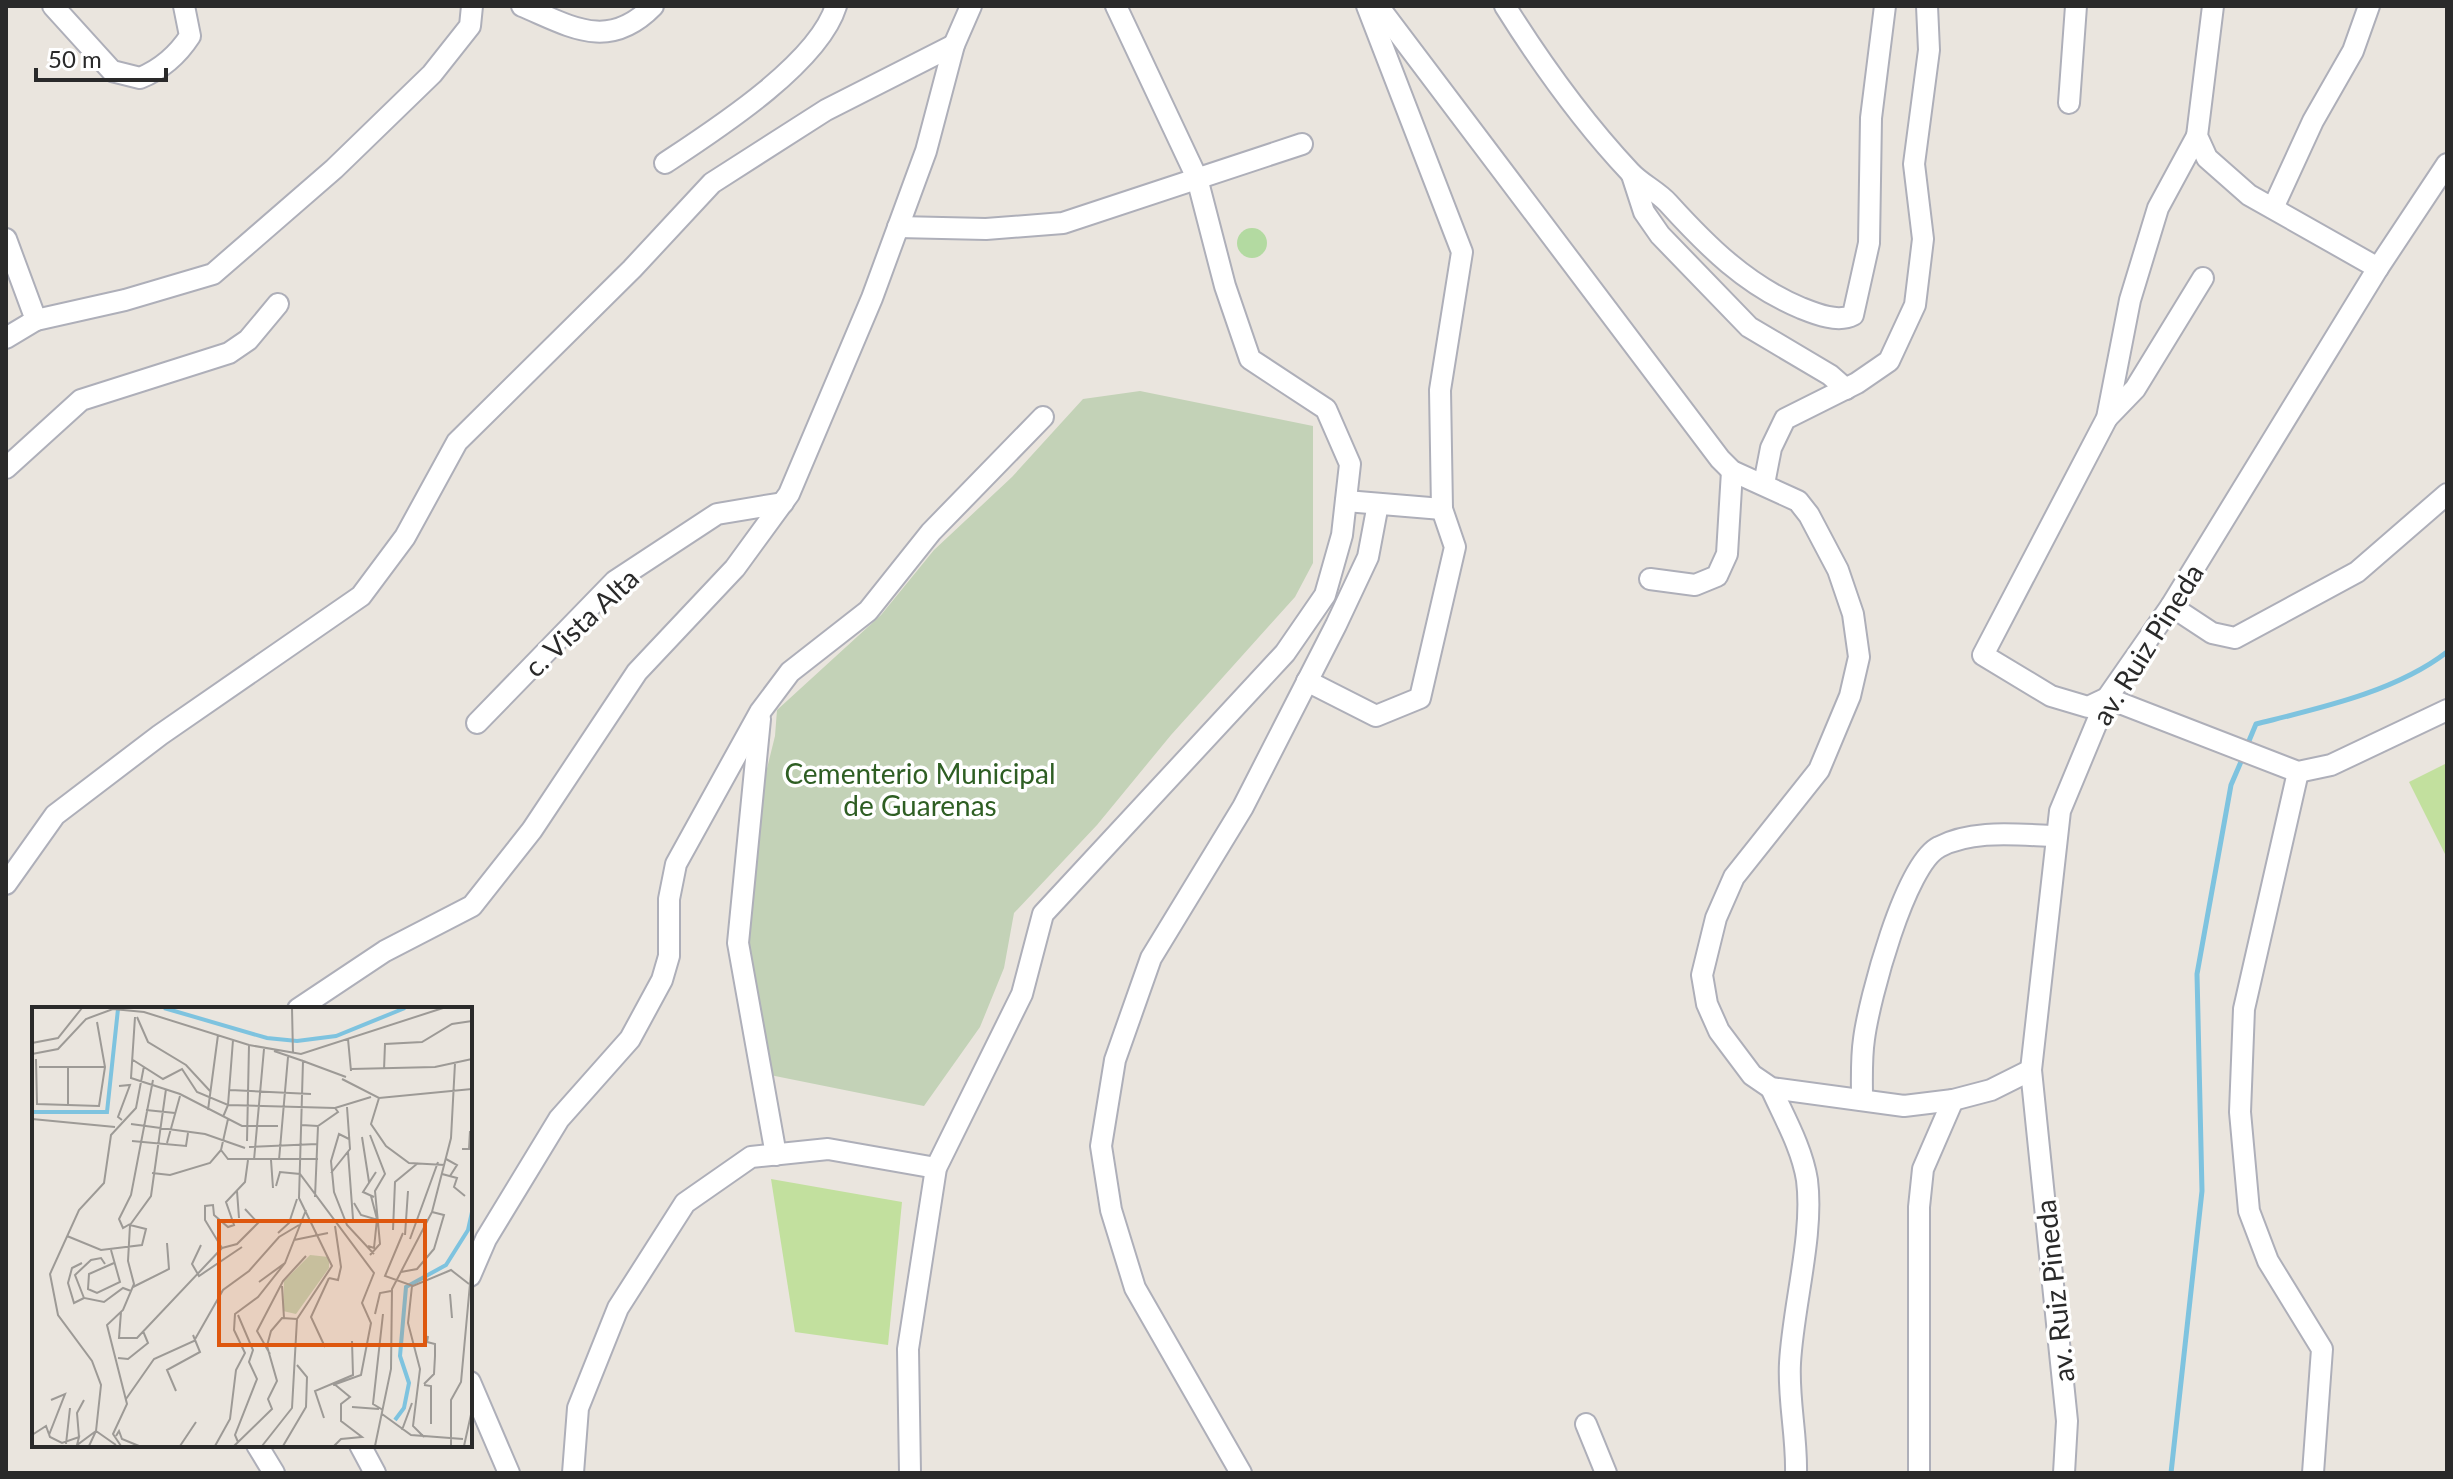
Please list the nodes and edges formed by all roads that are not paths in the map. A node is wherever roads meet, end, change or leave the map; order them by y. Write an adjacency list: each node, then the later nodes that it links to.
1 (53, 6): 2 (street)
2 (184, 6)
3 (472, 6): 31 (street)
4 (522, 6): 5 (street)
5 (653, 6)
6 (836, 6): 21 (street)
7 (971, 6): 17 (street)
8 (1116, 6): 24 (street)
9 (1367, 6): 43 (street)
10 (1378, 6): 37 (street)
11 (1505, 6): 23 (street)
12 (1885, 6): 23 (street)
13 (1927, 6): 33 (street)
14 (2076, 6): 18 (street)
15 (2213, 6): 19 (street)
16 (2369, 6): 25 (street)
17 (954, 45): 26 (street); 53 (street)
18 (2069, 103)
19 (2197, 136): 25 (street); 35 (street)
20 (1302, 144): 24 (street)
21 (665, 163)
22 (2447, 164): 28 (street, av. Ruiz Pineda)
23 (1632, 175): 33 (street)
24 (1197, 178): 26 (street); 40 (street)
25 (2273, 208): 28 (street)
26 (898, 227): 41 (street)
27 (6, 239): 31 (street)
28 (2378, 268): 45 (street, av. Ruiz Pineda)
29 (2203, 278): 35 (street)
30 (278, 304): 36 (street)
31 (36, 320): 32 (street)
32 (6, 338)
33 (1846, 389): 38 (street)
34 (1043, 417): 49 (street)
35 (2107, 418): 47 (street)
36 (6, 468)
37 (1732, 471): 38 (street); 44 (street)
38 (1764, 484): 56 (street)
39 (2447, 494): 45 (street)
40 (1346, 501): 42 (street); 60 (street)
41 (783, 503): 50 (street, c. Vista Alta); 54 (street)
42 (1378, 504): 43 (street); 46 (street)
43 (1442, 509): 46 (street)
44 (1650, 579)
45 (2171, 606): 47 (street, av. Ruiz Pineda)
46 (1307, 681): 71 (street)
47 (2107, 698): 51 (street); 52 (street, av. Ruiz Pineda)
48 (2447, 710): 51 (street)
49 (760, 712): 59 (street); 61 (street)
50 (477, 723)
51 (2298, 772): 76 (street)
52 (2055, 836): 55 (street, av. Ruiz Pineda); 57 (street)
53 (6, 884)
54 (301, 1007)
55 (2031, 1070): 58 (street); 75 (street, av. Ruiz Pineda)
56 (1771, 1088): 57 (street); 73 (street)
57 (1862, 1100): 58 (street)
58 (1953, 1100): 74 (street)
59 (776, 1155): 60 (street); 69 (street)
60 (936, 1168): 70 (street)
61 (472, 1271)
62 (472, 1387): 68 (street)
63 (1586, 1424): 72 (street)
64 (258, 1447): 66 (street)
65 (361, 1447): 67 (street)
66 (274, 1473)
67 (375, 1473)
68 (509, 1473)
69 (573, 1473)
70 (910, 1473)
71 (1241, 1473)
72 (1606, 1473)
73 (1796, 1473)
74 (1919, 1473)
75 (2064, 1473)
76 (2313, 1473)

